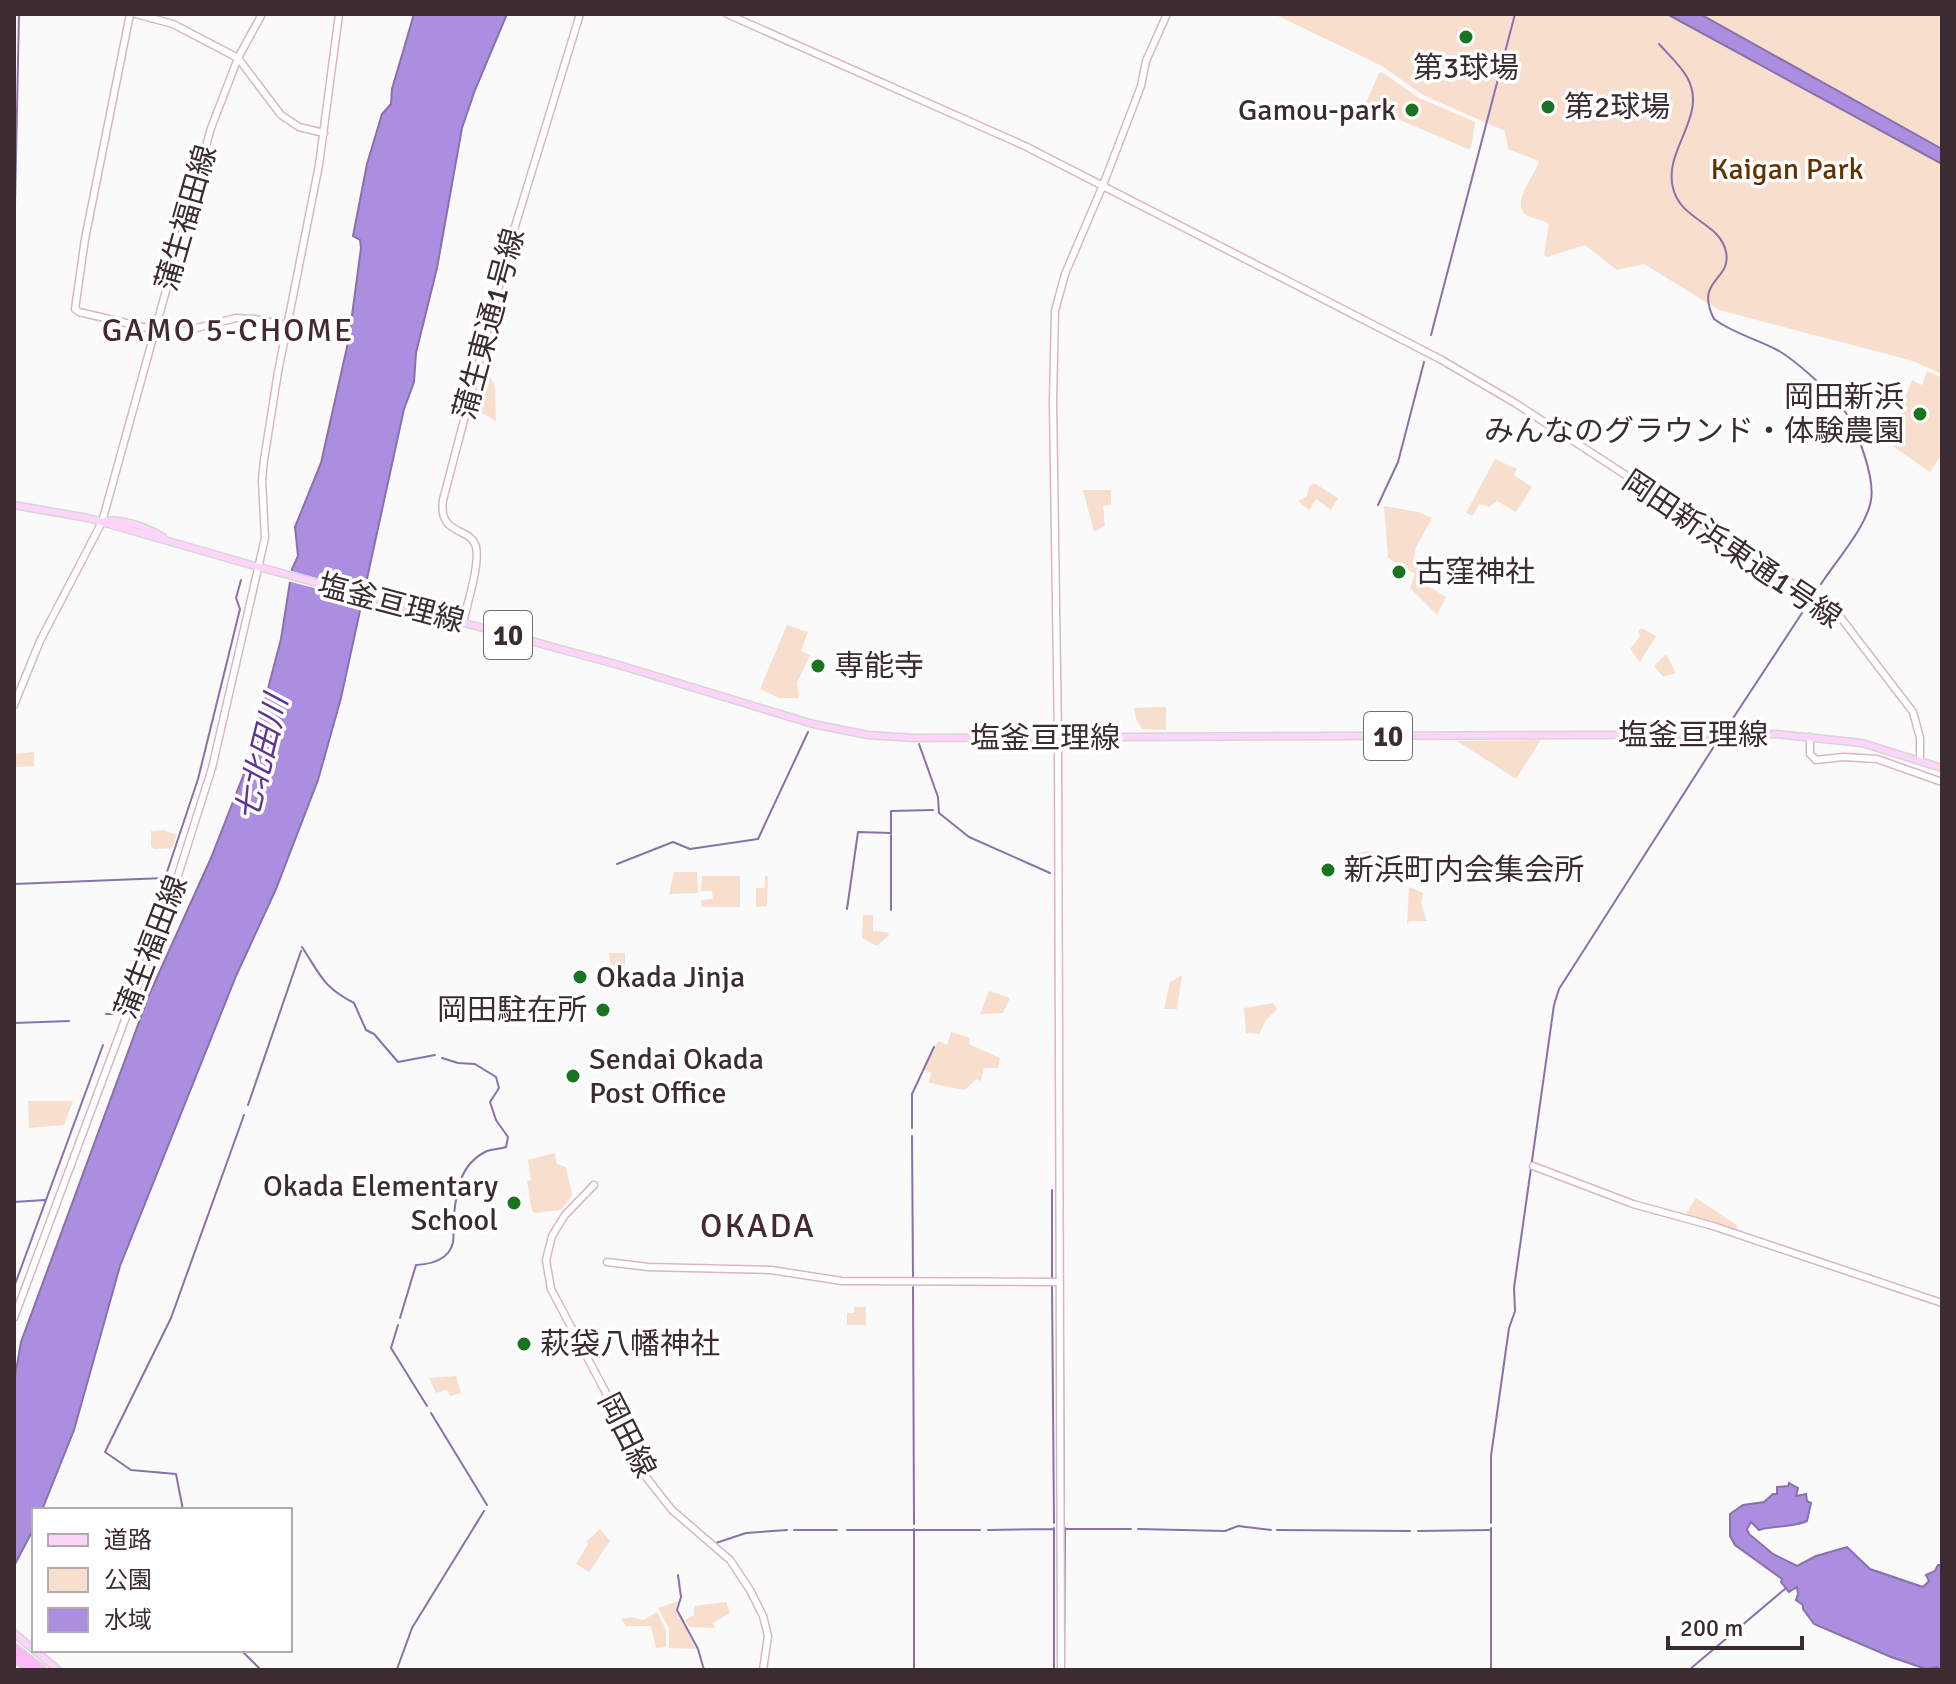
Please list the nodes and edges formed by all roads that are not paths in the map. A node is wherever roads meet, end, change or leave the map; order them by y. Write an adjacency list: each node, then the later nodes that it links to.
1 (133, 14): 7 (street); 11 (street)
2 (262, 14): 7 (street, 蒲生福田線)
3 (339, 14): 8 (street, 蒲生福田線)
4 (580, 14): 18 (street, 蒲生東通1号線)
5 (727, 14): 9 (street)
6 (1167, 14): 9 (street)
7 (238, 58): 8 (street); 11 (street, 蒲生福田線)
8 (324, 133): 10 (street, 蒲生福田線)
9 (1103, 185): 21 (street); 22 (street, 岡田新浜東通1号線)
10 (287, 325): 11 (street); 17 (street, 蒲生福田線)
11 (155, 330): 13 (street, 蒲生福田線)
12 (15, 505): 13 (main road, 塩釜亘理線 / 10)
13 (102, 522): 14 (main road, 塩釜亘理線 / 10); 15 (main road, 塩釜亘理線 / 10); 19 (street, 蒲生福田線)
14 (138, 527): 15 (main road); 16 (main road, 塩釜亘理線 / 10)
15 (149, 536): 16 (main road, 塩釜亘理線 / 10)
16 (170, 541): 17 (main road, 塩釜亘理線 / 10)
17 (260, 568): 18 (main road, 塩釜亘理線 / 10); 30 (street, 蒲生福田線)
18 (463, 623): 21 (main road, 塩釜亘理線 / 10)
19 (14, 705)
20 (1810, 737): 21 (main road, 塩釜亘理線 / 10); 22 (main road, 塩釜亘理線 / 10); 24 (street)
21 (1058, 738): 28 (street)
22 (1920, 760): 23 (main road, 塩釜亘理線 / 10)
23 (1942, 768)
24 (1942, 782)
25 (1533, 1166): 29 (street)
26 (594, 1185): 39 (street, 岡田線)
27 (607, 1262): 28 (street)
28 (1059, 1282): 40 (street)
29 (1942, 1303)
30 (14, 1318)
31 (14, 1633): 33 (main road)
32 (14, 1648): 37 (highway)
33 (32, 1648)
34 (37, 1652): 38 (main road)
35 (14, 1657): 36 (highway)
36 (31, 1670)
37 (42, 1670)
38 (58, 1670)
39 (763, 1670)
40 (1061, 1670)

